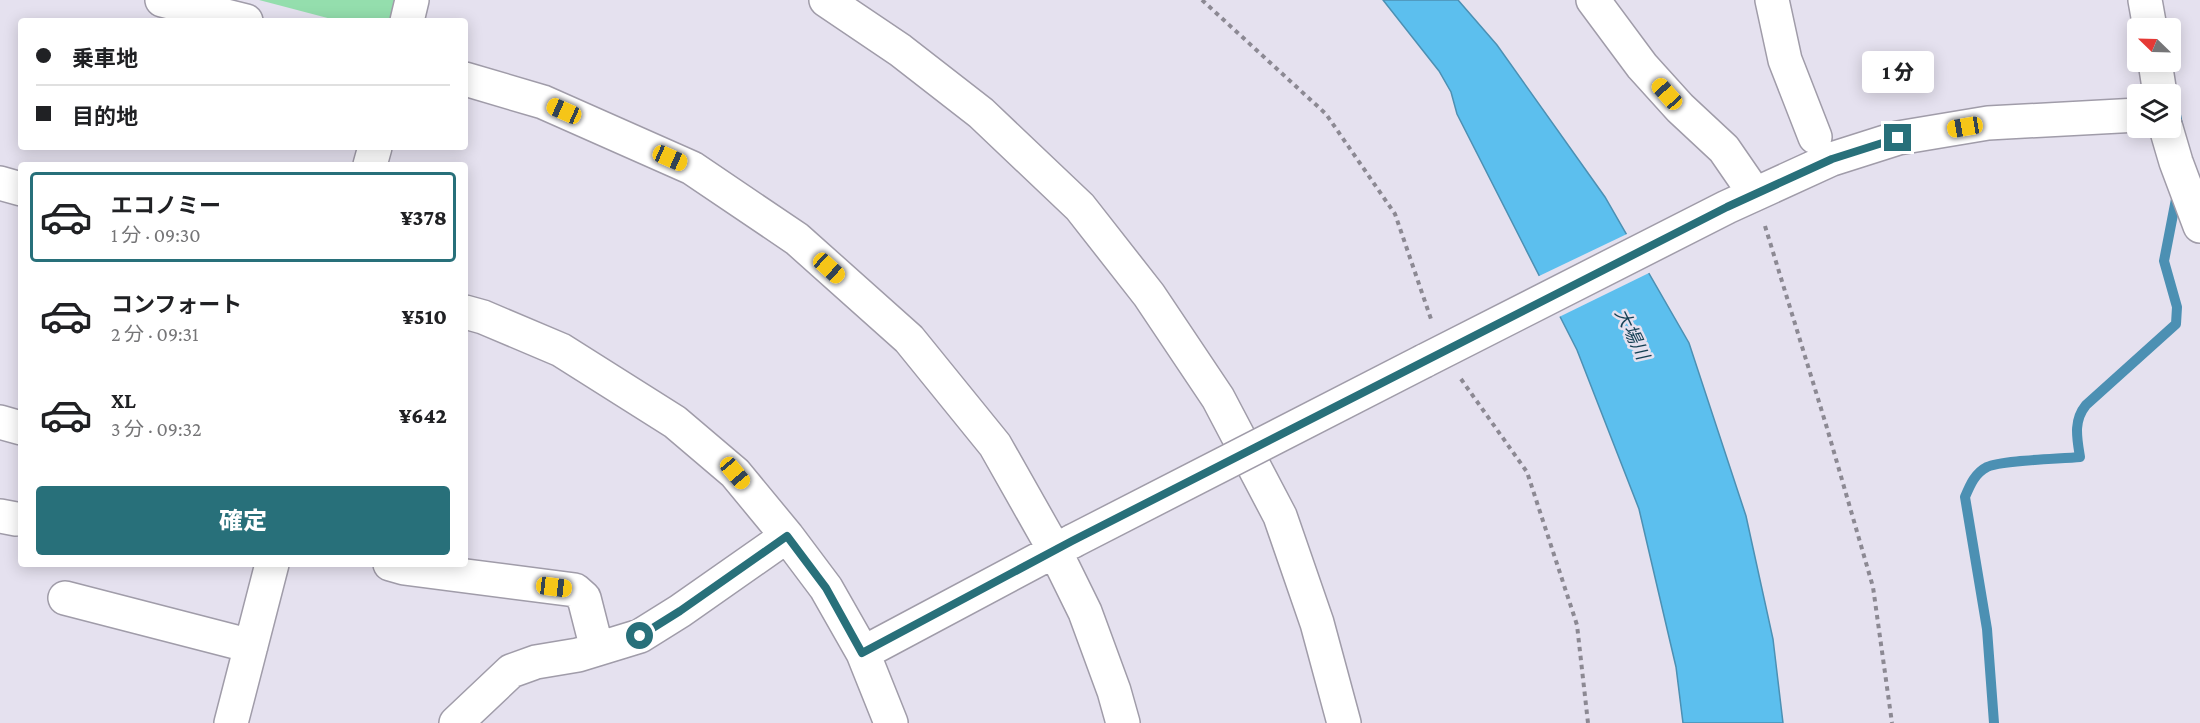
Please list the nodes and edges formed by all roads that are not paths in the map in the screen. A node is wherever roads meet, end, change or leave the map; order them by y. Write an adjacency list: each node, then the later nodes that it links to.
1 (162, 0): 7 (street)
2 (412, 0): 8 (street)
3 (826, 0): 34 (street)
4 (1593, 0): 17 (street)
5 (1772, 0): 12 (street)
6 (2145, 0): 9 (street)
7 (234, 18)
8 (408, 18)
9 (2148, 18)
10 (468, 80): 23 (street)
11 (2127, 116): 17 (street)
12 (1815, 137)
13 (2172, 138): 14 (street)
14 (2188, 162): 18 (street)
15 (0, 183): 16 (street)
16 (18, 188)
17 (1741, 201): 23 (street, bridge)
18 (2200, 226)
19 (468, 313): 22 (street)
20 (0, 422): 21 (street)
21 (18, 427)
22 (787, 536): 28 (street); 29 (street)
23 (1064, 546): 29 (street); 33 (street)
24 (271, 567): 27 (street)
25 (400, 567): 28 (street)
26 (65, 598): 27 (street)
27 (251, 646): 30 (street)
28 (597, 649): 31 (street)
29 (862, 653): 32 (street)
30 (231, 723)
31 (456, 723)
32 (891, 723)
33 (1123, 723)
34 (1344, 723)

